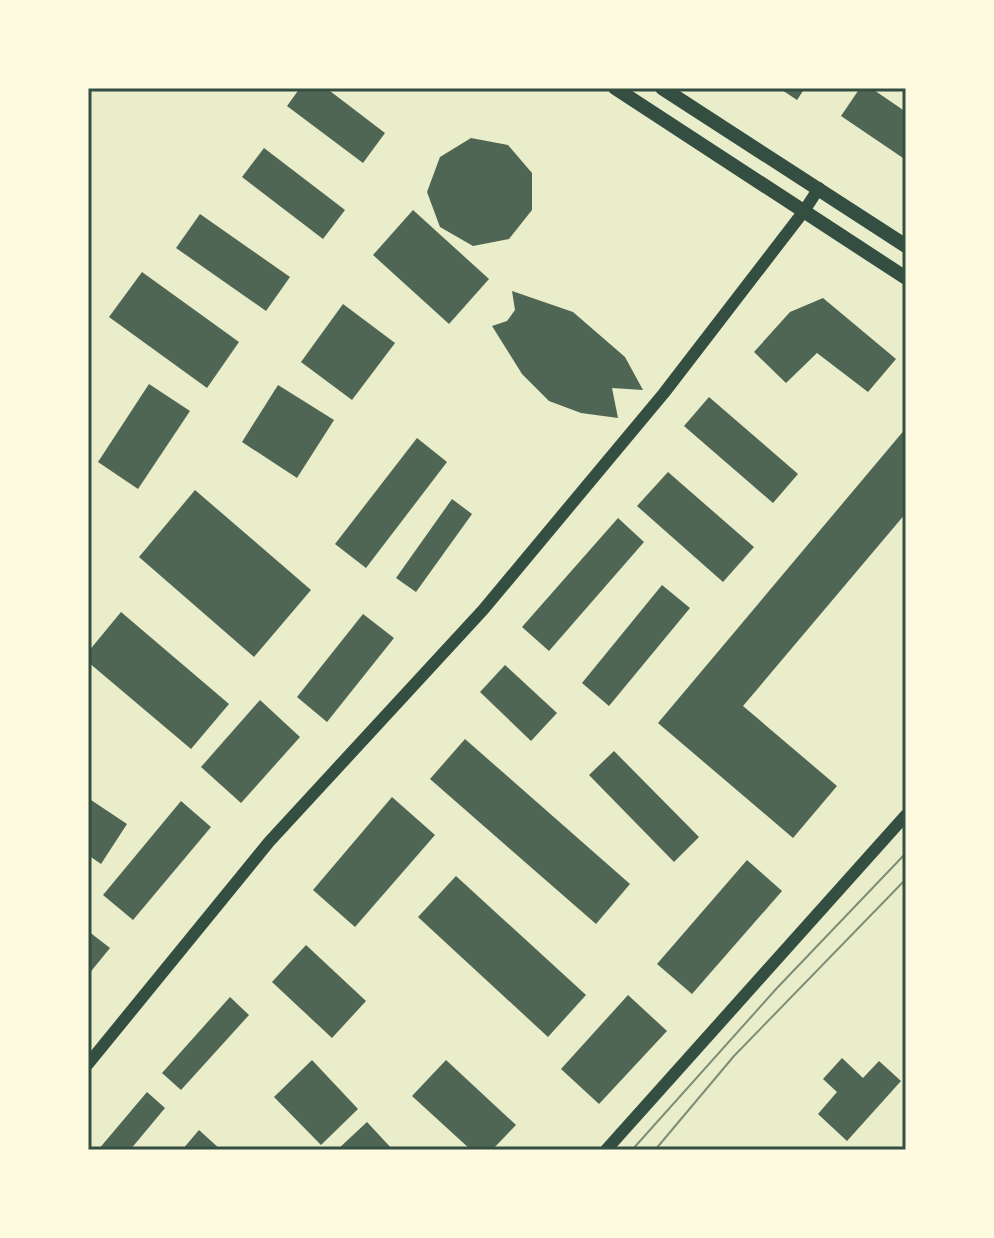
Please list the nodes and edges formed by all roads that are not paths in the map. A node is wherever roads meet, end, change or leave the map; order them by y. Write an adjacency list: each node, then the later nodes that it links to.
1 (615, 88): 4 (main road)
2 (662, 88): 3 (main road)
3 (819, 188): 4 (street); 5 (main road)
4 (804, 211): 6 (main road); 8 (street)
5 (906, 246)
6 (906, 278)
7 (906, 815): 9 (street)
8 (88, 1064)
9 (606, 1150)

